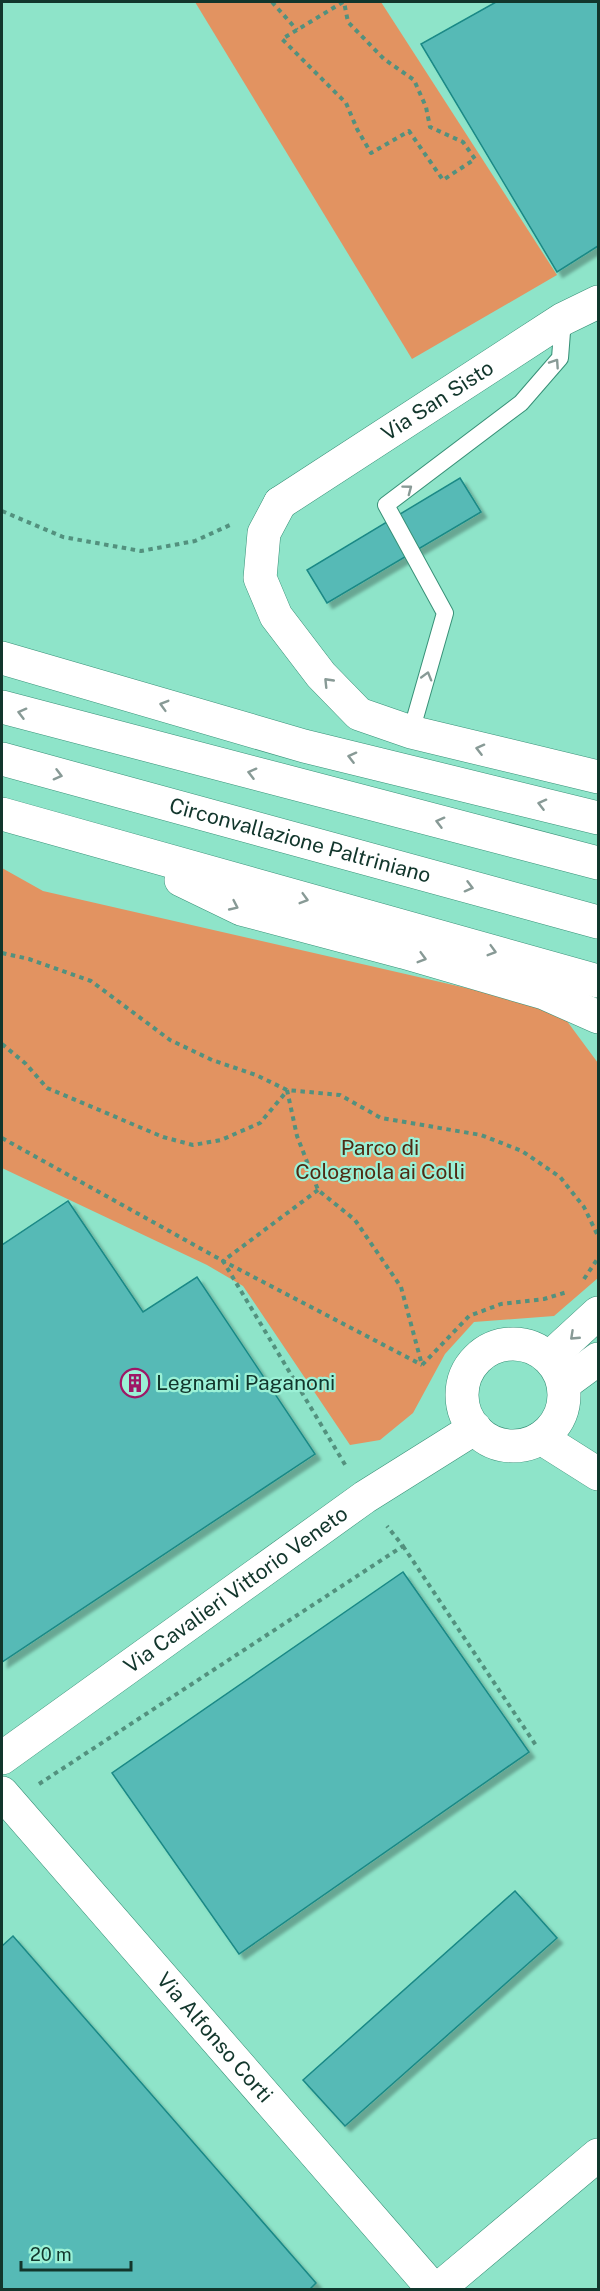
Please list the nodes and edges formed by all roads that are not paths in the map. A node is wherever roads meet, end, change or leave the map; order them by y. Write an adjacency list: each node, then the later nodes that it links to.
1 (598, 302): 2 (main road, Via San Sisto)
2 (563, 319): 5 (lane, one-way to 2); 5 (main road, Via San Sisto, one-way to 2)
3 (2, 658): 9 (main road, one-way to 3)
4 (2, 707): 11 (main road, one-way to 4)
5 (411, 732): 7 (main road, one-way to 5)
6 (2, 759): 12 (main road, Circonvallazione Paltriniano, one-way to 12)
7 (598, 777)
8 (2, 814): 10 (main road)
9 (598, 818)
10 (106, 843): 13 (main road, one-way to 13); 14 (main road, one-way to 14)
11 (598, 863)
12 (598, 922)
13 (598, 981)
14 (598, 1017)
15 (598, 1313): 17 (main road, one-way to 17)
16 (598, 1359): 17 (main road)
17 (556, 1371): 18 (main road); 19 (main road)
18 (475, 1428): 19 (main road); 21 (main road, Via Cavalieri Vittorio Veneto)
19 (541, 1438): 20 (main road)
20 (598, 1474)
21 (2, 1758)
22 (6, 1798): 24 (main road, Via Alfonso Corti)
23 (598, 2156): 24 (main road, Via Alfonso Corti)
24 (429, 2287)

